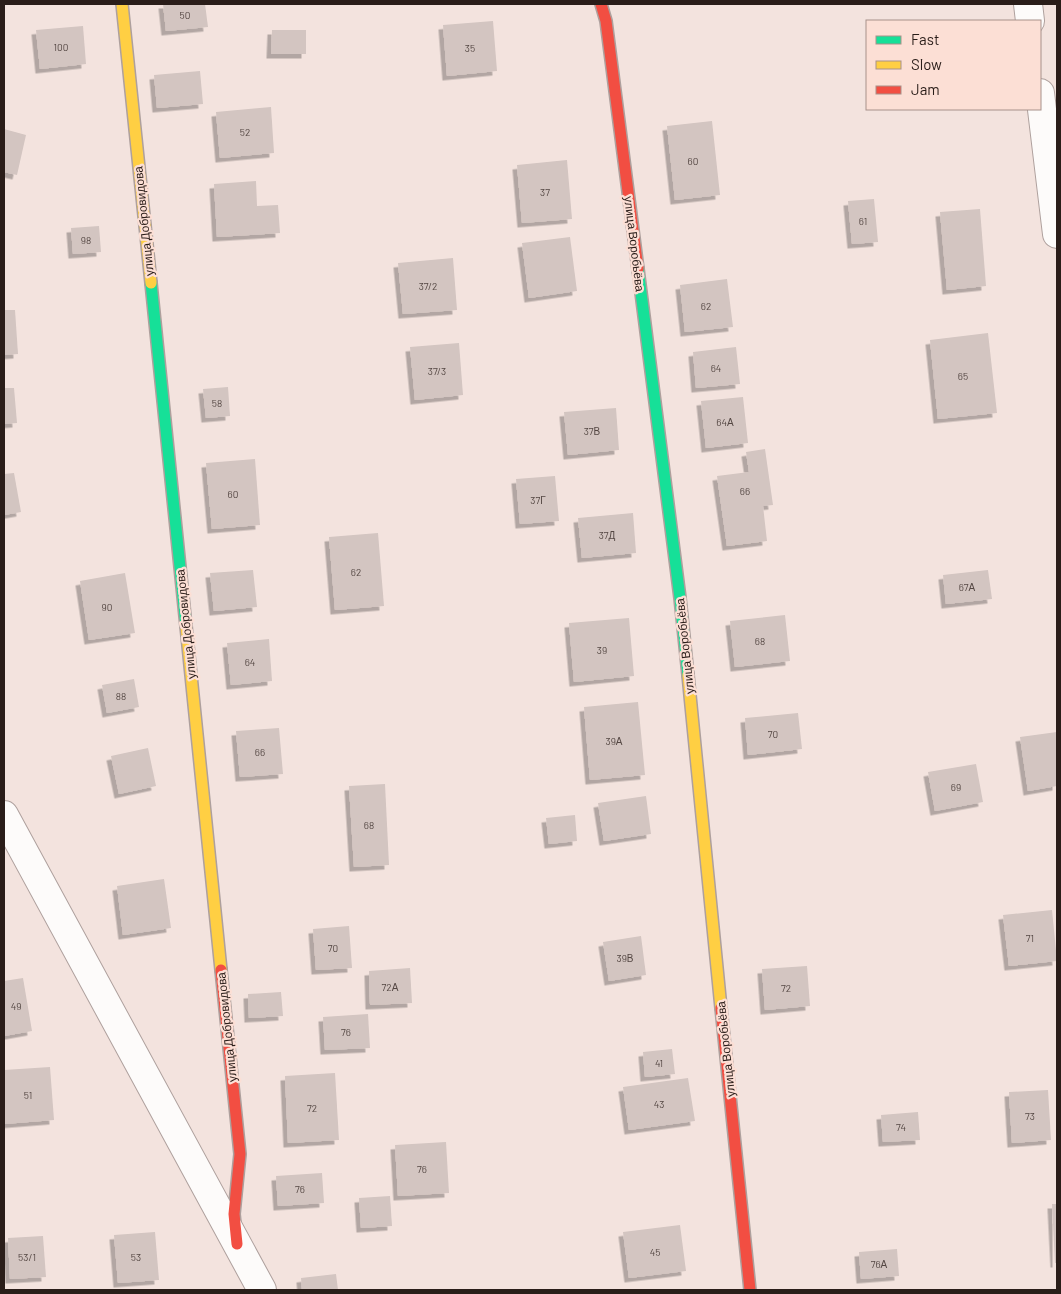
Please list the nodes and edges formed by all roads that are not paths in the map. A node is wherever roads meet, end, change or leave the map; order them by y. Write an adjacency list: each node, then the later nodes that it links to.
1 (122, 4): 8 (street, улица Добровидова)
2 (602, 4): 10 (street, улица Воробьёва)
3 (1028, 4): 4 (street)
4 (1030, 20)
5 (1041, 101): 6 (street)
6 (1057, 234)
7 (4, 815): 8 (street, улица Добровидова)
8 (237, 1244): 9 (street, улица Добровидова)
9 (262, 1290)
10 (750, 1290)

